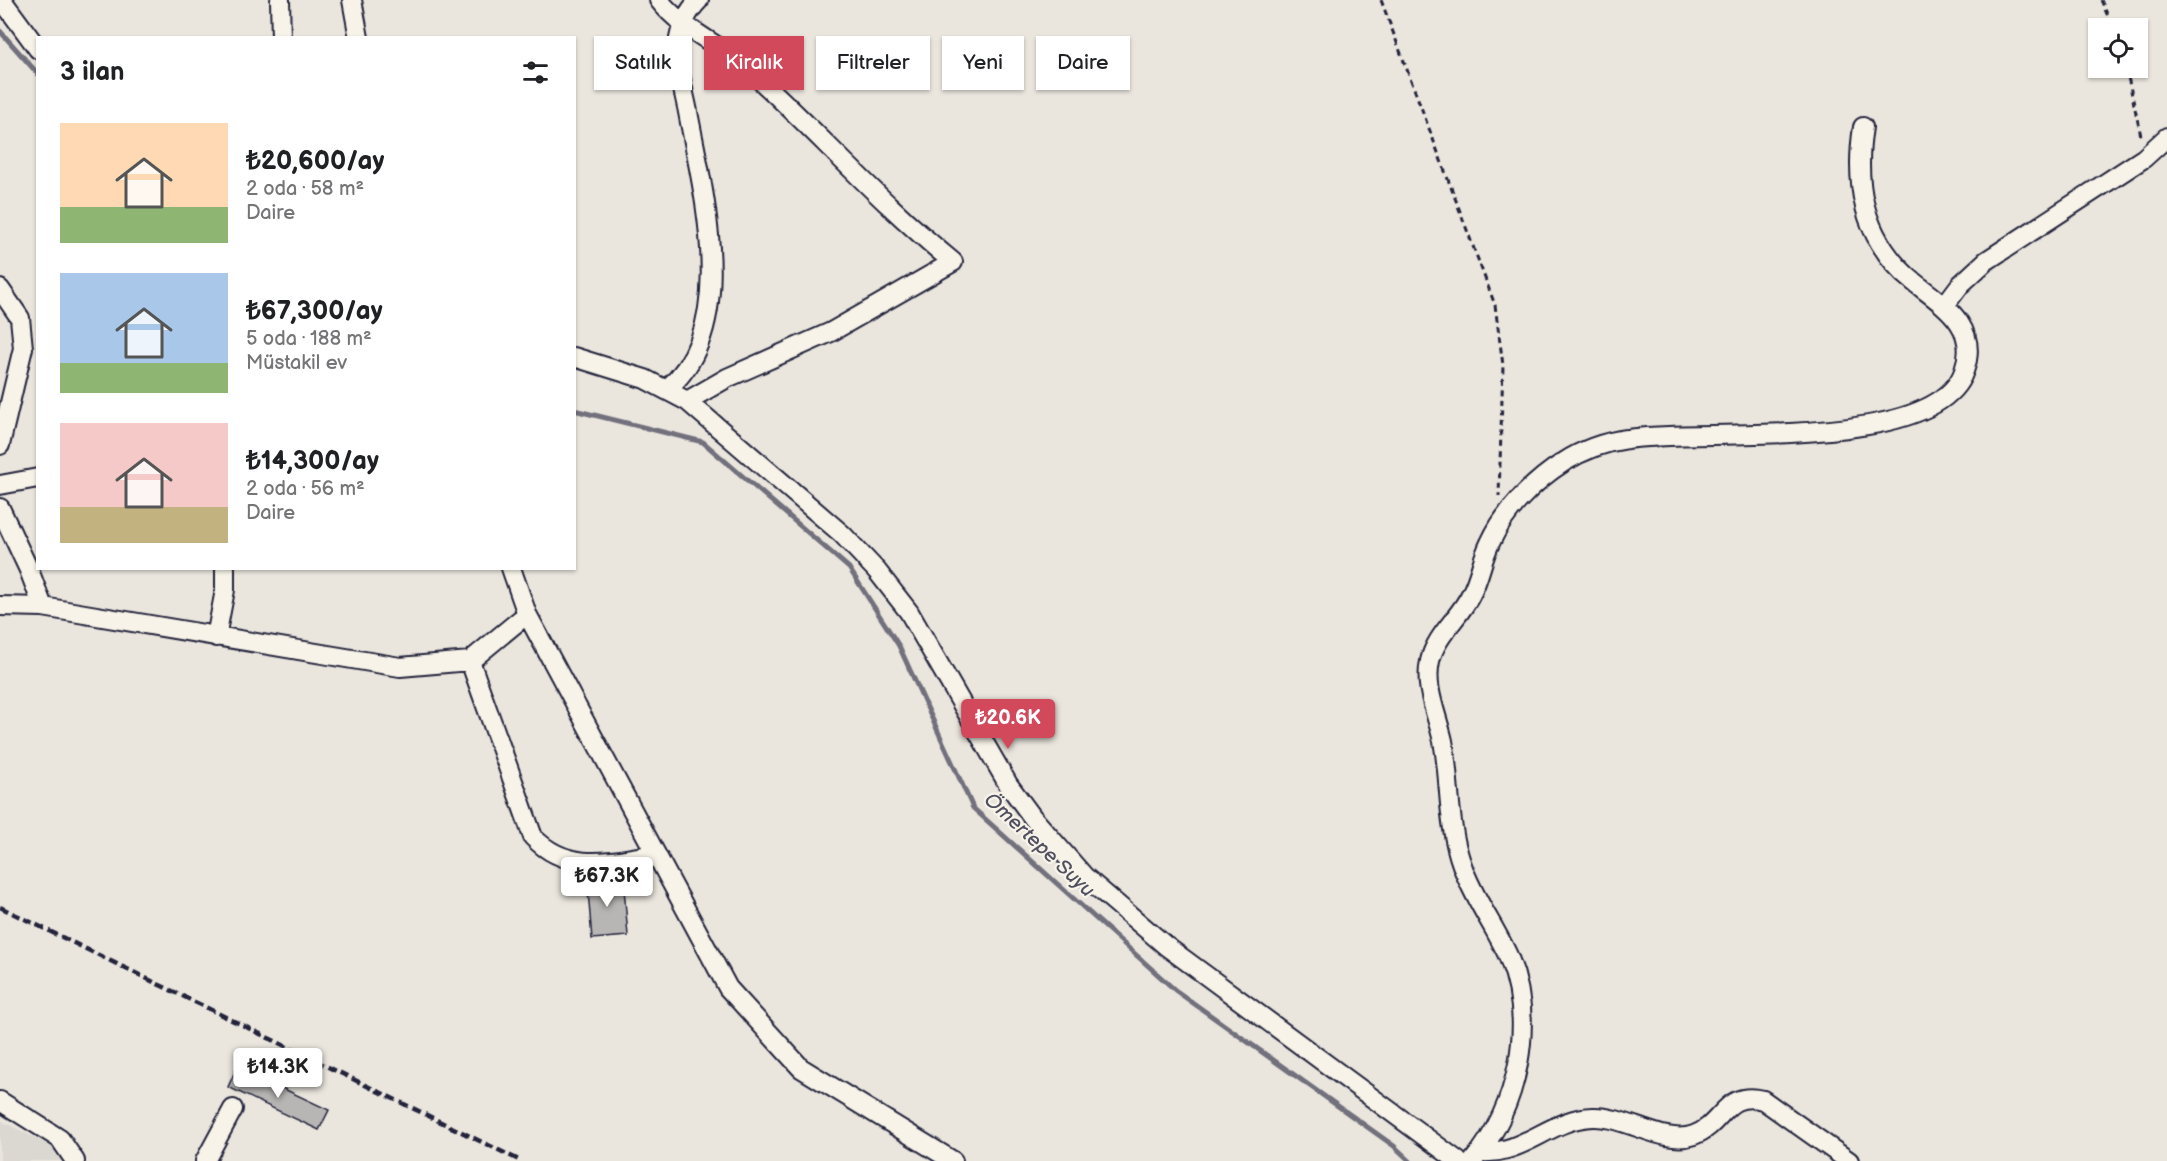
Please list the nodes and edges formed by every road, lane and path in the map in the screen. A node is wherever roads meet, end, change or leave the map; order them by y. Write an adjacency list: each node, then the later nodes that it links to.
1 (280, 0): 10 (street)
2 (352, 0): 11 (street)
3 (659, 0): 9 (street)
4 (699, 0): 9 (street)
5 (1381, 0): 26 (path)
6 (2101, 0): 8 (path)
7 (4, 1): 12 (street)
8 (2109, 18)
9 (683, 23): 20 (street); 21 (street)
10 (281, 36)
11 (359, 36)
12 (36, 46)
13 (2129, 78): 16 (path)
14 (1863, 127): 18 (street)
15 (2167, 137): 16 (street)
16 (2144, 158): 18 (street)
17 (0, 289): 22 (street)
18 (1946, 305): 26 (street)
19 (576, 358): 20 (street)
20 (667, 389): 21 (street)
21 (687, 401): 41 (street)
22 (0, 445)
23 (36, 478): 24 (street)
24 (0, 485)
25 (0, 508): 30 (street)
26 (1504, 518): 37 (street)
27 (225, 570): 32 (street)
28 (512, 570): 31 (street)
29 (4, 604): 30 (street)
30 (43, 607): 32 (street)
31 (527, 614): 33 (street); 34 (street)
32 (216, 637): 33 (street)
33 (470, 661): 34 (street)
34 (656, 854): 40 (street)
35 (0, 1101): 38 (street)
36 (233, 1109): 39 (street)
37 (1477, 1156): 42 (street)
38 (75, 1161)
39 (205, 1161)
40 (953, 1161)
41 (1458, 1161)
42 (1849, 1161)

